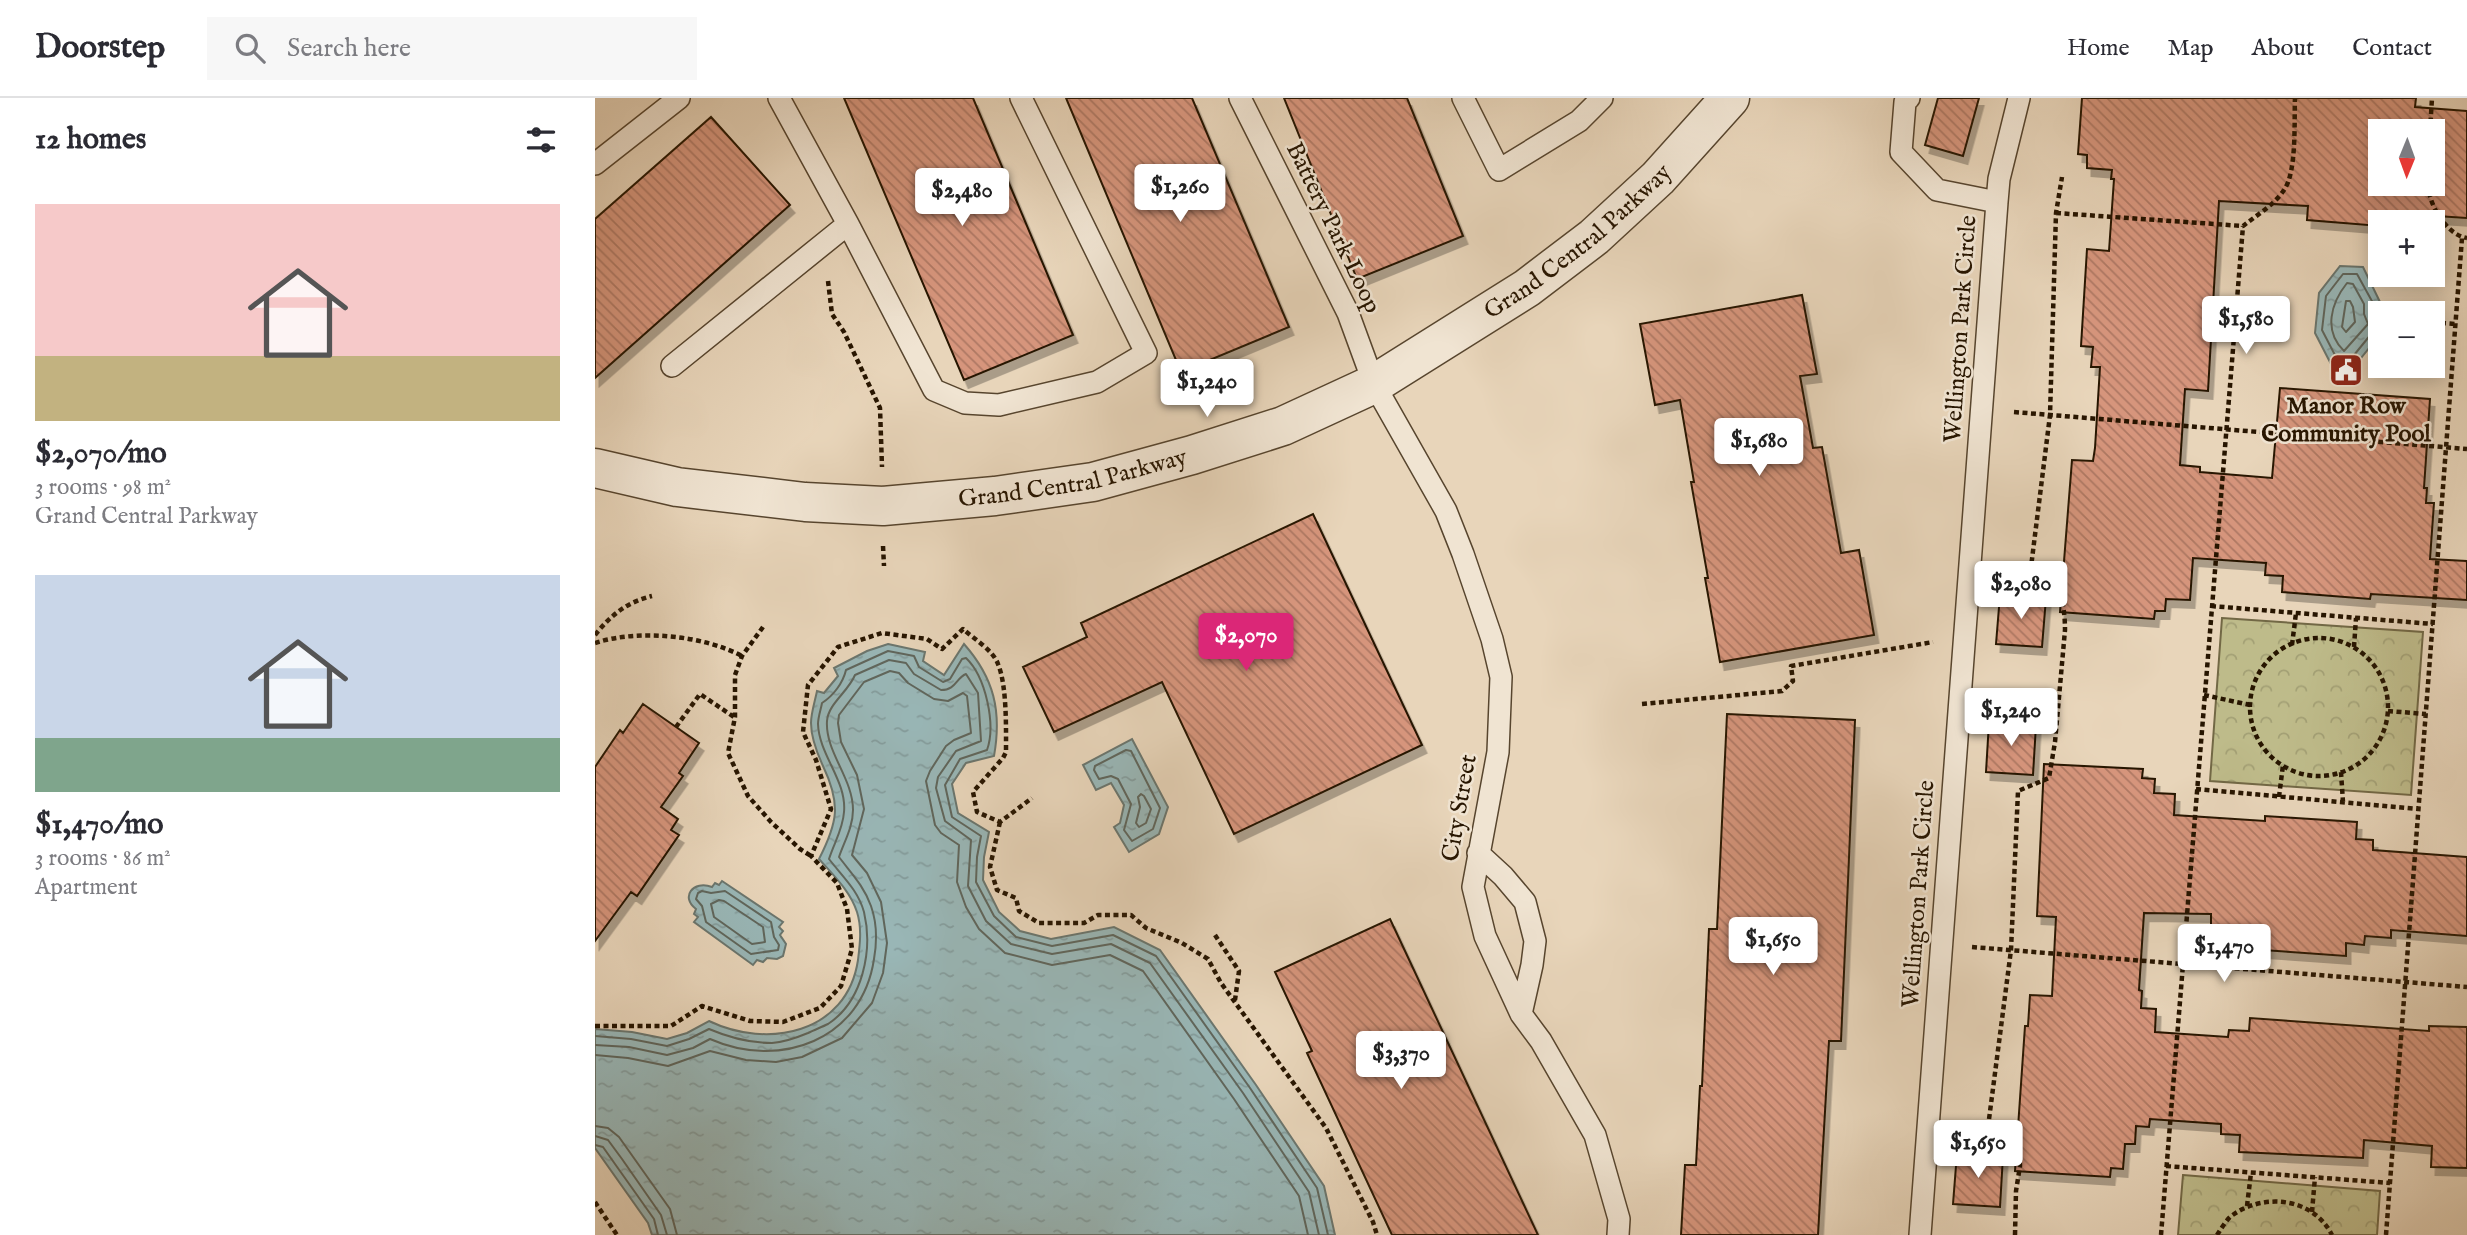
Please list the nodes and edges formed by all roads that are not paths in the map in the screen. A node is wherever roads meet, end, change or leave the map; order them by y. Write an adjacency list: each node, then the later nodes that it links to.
1 (679, 98): 10 (lane)
2 (779, 98): 12 (lane)
3 (1021, 98): 12 (lane)
4 (1240, 98): 14 (lane, Battery Park Loop)
5 (1463, 98): 6 (lane)
6 (1602, 98)
7 (1730, 98): 14 (street, Grand Central Parkway)
8 (1909, 98): 11 (lane)
9 (2019, 98): 11 (lane, Wellington Park Circle)
10 (595, 164)
11 (1997, 202): 19 (lane, Wellington Park Circle)
12 (848, 223): 13 (lane)
13 (671, 366)
14 (1374, 384): 15 (street, Grand Central Parkway); 16 (lane, City Street)
15 (595, 468)
16 (1478, 853): 17 (lane, City Street); 17 (lane)
17 (1521, 1014): 18 (lane, City Street)
18 (1618, 1235)
19 (1920, 1235)

